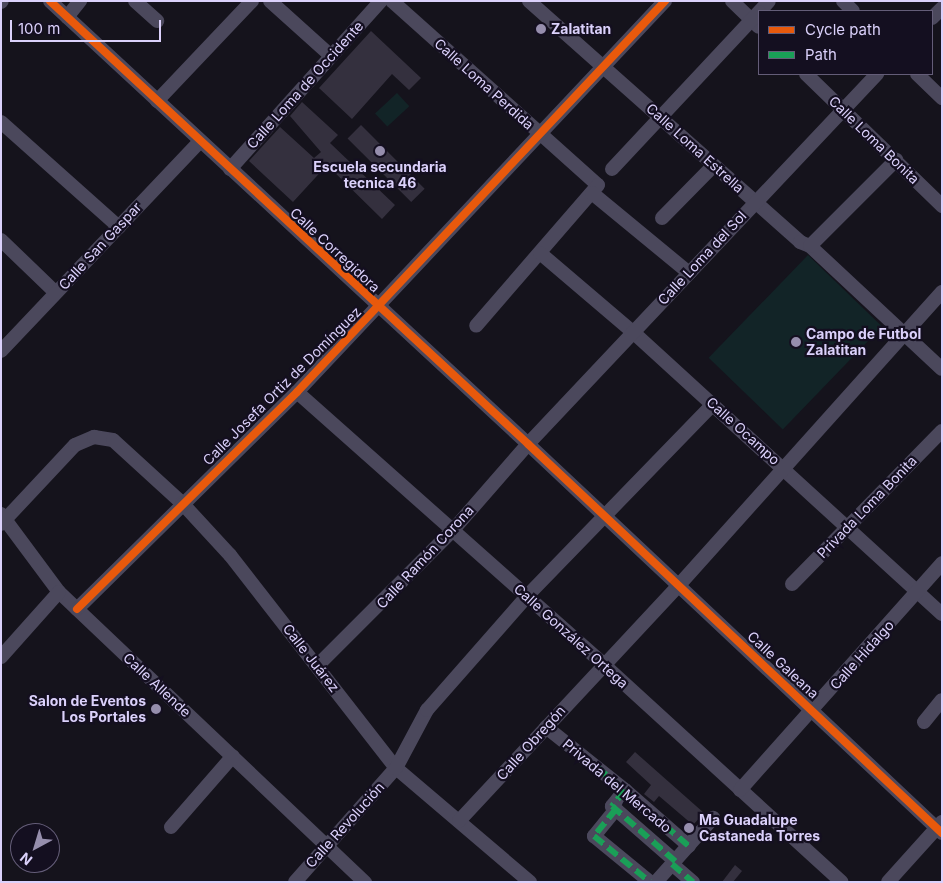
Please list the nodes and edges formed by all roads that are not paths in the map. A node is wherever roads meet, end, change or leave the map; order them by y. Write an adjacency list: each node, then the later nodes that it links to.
1 (50, 1): 14 (street, Calle Corregidora)
2 (80, 1): 14 (street)
3 (135, 1): 17 (street)
4 (252, 1): 24 (street)
5 (381, 1): 18 (street, Calle Loma de Occidente)
6 (392, 1): 28 (street, Calle Loma Perdida)
7 (529, 1): 19 (street, Calle Loma Estrella)
8 (665, 1): 19 (street, Calle Josefa Ortiz de Domínguez)
9 (732, 1): 15 (street)
10 (843, 1): 13 (street)
11 (271, 2): 18 (street)
12 (942, 8): 16 (street)
13 (852, 10)
14 (67, 17): 24 (street, Calle Corregidora)
15 (758, 17): 26 (street)
16 (933, 17)
17 (158, 21)
18 (331, 56): 32 (street, Calle Loma de Occidente)
19 (602, 66): 26 (street, Calle Loma Estrella); 28 (street, Calle Josefa Ortiz de Domínguez)
20 (807, 75): 25 (street, Calle Loma Bonita)
21 (876, 75): 25 (street, Calle Loma del Sol)
22 (917, 75): 23 (street)
23 (942, 98)
24 (157, 101): 29 (street, Calle Corregidora)
25 (842, 110): 30 (street, Calle Loma Bonita); 35 (street, Calle Loma del Sol)
26 (661, 117): 31 (street, Calle Loma Estrella); 33 (street)
27 (1, 122): 38 (street)
28 (540, 135): 34 (street, Calle Loma Perdida); 45 (street, Calle Josefa Ortiz de Domínguez)
29 (200, 141): 32 (street, Calle Corregidora); 38 (street, Calle San Gaspar)
30 (896, 160): 36 (street, Calle Loma Bonita); 40 (street)
31 (714, 165): 35 (street, Calle Loma Estrella); 37 (street)
32 (230, 169): 45 (street, Calle Corregidora)
33 (612, 169)
34 (595, 189): 41 (street); 42 (street, Calle Loma Perdida)
35 (754, 202): 40 (street, Calle Loma Estrella); 42 (street, Calle Loma del Sol)
36 (942, 206)
37 (662, 218)
38 (119, 226): 44 (street, Calle San Gaspar)
39 (1, 240): 44 (street)
40 (810, 246): 48 (street, Calle Loma Estrella)
41 (540, 253): 46 (street); 47 (street, Calle Ocampo)
42 (689, 273): 47 (street, Calle Loma del Sol)
43 (942, 292): 48 (street, Calle Obregón)
44 (56, 293): 49 (street, Calle San Gaspar)
45 (379, 307): 51 (street, Calle Josefa Ortiz de Domínguez); 54 (street, Calle Corregidora)
46 (476, 326)
47 (634, 332): 52 (street, Calle Ocampo); 54 (street, Calle Loma del Sol)
48 (905, 334): 50 (street, Calle Loma Estrella); 55 (street, Calle Obregón)
49 (1, 351)
50 (942, 370)
51 (297, 392): 56 (street, Calle Josefa Ortiz de Domínguez); 60 (street, Calle González Ortega)
52 (713, 404): 55 (street, Calle Ocampo); 57 (street, Calle Revolución)
53 (942, 431): 59 (street, Privada Loma Bonita)
54 (528, 444): 57 (street, Calle Corregidora); 60 (street, Calle Ramón Corona)
55 (784, 468): 59 (street, Calle Ocampo); 63 (street, Calle Obregón)
56 (182, 503): 58 (street, Calle Juárez); 67 (street, Calle Josefa Ortiz de Domínguez); 71 (street, Calle Juárez)
57 (605, 516): 63 (street, Calle Galeana); 66 (street, Calle Revolución)
58 (3, 519): 64 (street, Calle Allende)
59 (847, 527): 62 (street, Privada Loma Bonita); 65 (street, Calle Ocampo)
60 (453, 530): 66 (street, Calle González Ortega); 71 (street, Calle Ramón Corona)
61 (942, 563): 65 (street, Calle Hidalgo)
62 (792, 584)
63 (679, 585): 70 (street, Calle Obregón); 73 (street, Calle Galeana)
64 (59, 592): 67 (street, Calle Allende); 69 (street)
65 (917, 593): 68 (street, Calle Ocampo); 73 (street, Calle Hidalgo)
66 (527, 596): 70 (street, Calle González Ortega); 77 (street, Calle Revolución)
67 (77, 609): 76 (street, Calle Allende)
68 (942, 614)
69 (1, 657)
70 (603, 664): 75 (street, Calle Obregón); 79 (street, Calle González Ortega)
71 (317, 666): 77 (street, Calle Juárez)
72 (942, 700): 74 (street)
73 (812, 710): 79 (street, Calle Hidalgo); 84 (street, Calle Galeana)
74 (924, 722)
75 (546, 727): 78 (street, Privada del Mercado); 82 (street, Calle Obregón)
76 (233, 756): 83 (street); 85 (street, Calle Allende)
77 (396, 768): 82 (street, Calle Juárez); 85 (street, Calle Revolución)
78 (625, 790): 80 (street); 86 (street, Privada del Mercado)
79 (740, 790): 94 (street, Calle González Ortega)
80 (616, 809): 87 (street); 91 (street)
81 (713, 818): 86 (street)
82 (459, 821): 90 (street, Calle Juárez)
83 (171, 827)
84 (940, 828): 95 (street)
85 (326, 844): 88 (street, Calle Revolución); 89 (street, Calle Allende)
86 (689, 846): 87 (street)
87 (674, 862): 92 (street); 93 (street)
88 (295, 882)
89 (366, 882)
90 (530, 882)
91 (650, 882)
92 (656, 882)
93 (693, 882)
94 (842, 882)
95 (888, 882)

